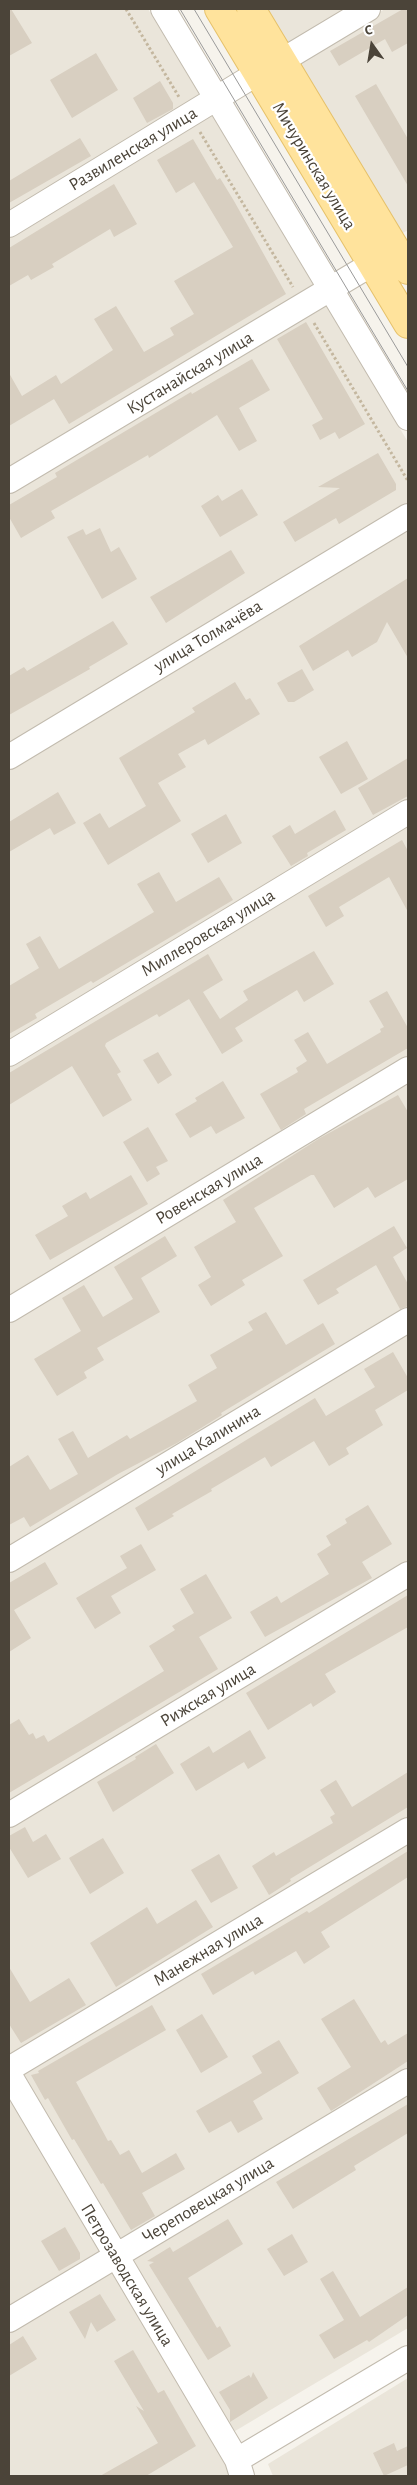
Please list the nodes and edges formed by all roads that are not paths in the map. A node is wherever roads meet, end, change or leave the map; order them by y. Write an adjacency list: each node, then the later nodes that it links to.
1 (163, 9): 7 (street)
2 (219, 9): 6 (main road, Мичуринская улица)
3 (252, 9): 5 (main road, Мичуринская улица)
4 (368, 9): 5 (street)
5 (283, 60): 9 (main road, Мичуринская улица)
6 (258, 74): 7 (street, Развиленская улица); 10 (main road, Мичуринская улица)
7 (217, 98): 8 (street, Развиленская улица); 11 (street)
8 (9, 225)
9 (404, 253)
10 (372, 264): 11 (street, Кустанайская улица); 12 (main road, Мичуринская улица)
11 (331, 288): 13 (street); 14 (street, Кустанайская улица)
12 (408, 324)
13 (408, 418)
14 (9, 481)
15 (408, 516): 16 (street, улица Толмачёва)
16 (9, 757)
17 (408, 812): 18 (street, Миллеровская улица)
18 (9, 1054)
19 (408, 1069): 20 (street, Ровенская улица)
20 (9, 1310)
21 (408, 1320): 22 (street, улица Калинина)
22 (9, 1560)
23 (408, 1574): 24 (street, Рижская улица)
24 (9, 1815)
25 (408, 1830): 26 (street, Манежная улица)
26 (9, 2069)
27 (9, 2074): 29 (street, Петрозаводская улица)
28 (408, 2081): 29 (street, Череповецкая улица)
29 (116, 2256): 30 (street, Череповецкая улица); 32 (street, Петрозаводская улица)
30 (9, 2320)
31 (408, 2358): 32 (street)
32 (239, 2468)

